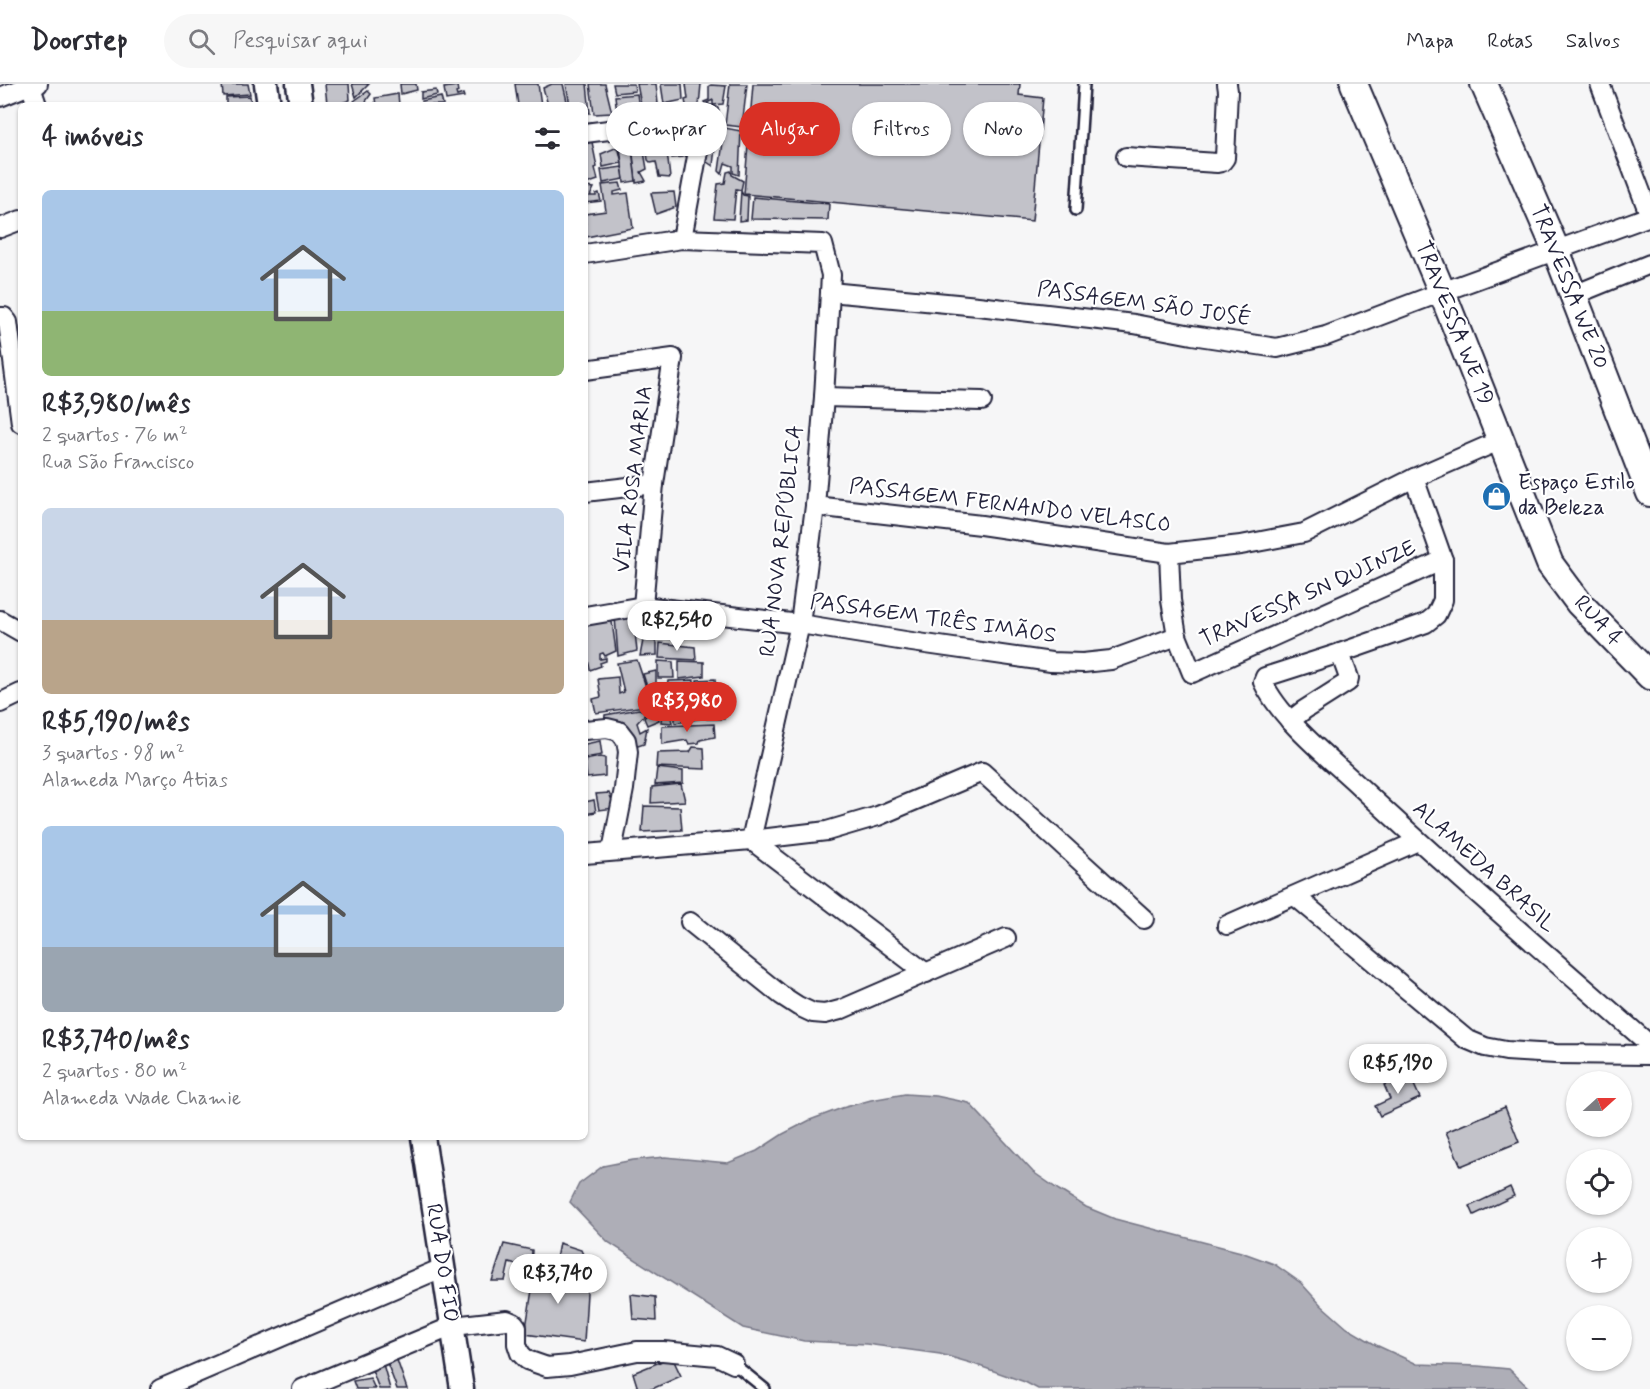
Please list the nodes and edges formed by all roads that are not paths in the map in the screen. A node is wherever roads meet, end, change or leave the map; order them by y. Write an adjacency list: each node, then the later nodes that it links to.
1 (33, 84): 9 (street); 10 (street)
2 (266, 84): 11 (street)
3 (298, 84): 12 (street)
4 (1084, 84): 15 (lane)
5 (1227, 84): 14 (street)
6 (1354, 84): 24 (main road, TRAVESSA WE 19)
7 (1484, 84): 20 (main road, TRAVESSA WE 20)
8 (1600, 84): 16 (street)
9 (0, 96)
10 (36, 102)
11 (269, 102)
12 (301, 102)
13 (588, 133): 19 (street)
14 (1126, 157)
15 (1076, 210)
16 (1649, 212): 20 (street, PASSAGEM SÃO JOSÉ)
17 (18, 221): 18 (street)
18 (0, 228)
19 (682, 239): 21 (street); 23 (street, RUA NOVA REPÚBLICA)
20 (1556, 250): 24 (street, PASSAGEM SÃO JOSÉ); 25 (main road, TRAVESSA WE 20)
21 (588, 254)
22 (1650, 264): 25 (street)
23 (830, 292): 24 (street, PASSAGEM SÃO JOSÉ); 28 (street, RUA NOVA REPÚBLICA)
24 (1442, 292): 31 (main road, TRAVESSA WE 19)
25 (1574, 295): 35 (main road, TRAVESSA WE 20)
26 (0, 317): 29 (street)
27 (588, 370): 33 (street, VILA ROSA MARIA)
28 (824, 397): 30 (street); 36 (street, RUA NOVA REPÚBLICA)
29 (18, 400)
30 (982, 401)
31 (1502, 440): 32 (street, PASSAGEM FERNANDO VELASCO); 39 (main road, TRAVESSA WE 19)
32 (1414, 478): 37 (street, PASSAGEM FERNANDO VELASCO); 38 (street)
33 (654, 484): 34 (street); 40 (street, VILA ROSA MARIA)
34 (588, 492)
35 (1650, 493)
36 (815, 506): 37 (street, PASSAGEM FERNANDO VELASCO); 43 (street, RUA NOVA REPÚBLICA)
37 (1169, 553): 45 (street)
38 (1443, 560): 45 (street, TRAVESSA SN QUINZE); 46 (street)
39 (1550, 564): 47 (main road, RUA 4)
40 (643, 606): 41 (street, PASSAGEM TRÊS IMÃOS); 43 (street, PASSAGEM TRÊS IMÃOS)
41 (588, 615)
42 (0, 620): 44 (street)
43 (800, 624): 45 (street, PASSAGEM TRÊS IMÃOS); 52 (street, RUA NOVA REPÚBLICA)
44 (18, 630)
45 (1177, 636)
46 (1340, 653): 50 (street); 50 (street, ALAMEDA BRASIL)
47 (1650, 676)
48 (18, 694): 49 (street)
49 (0, 703)
50 (1290, 721): 53 (street, ALAMEDA BRASIL)
51 (588, 730): 54 (street)
52 (751, 840): 54 (street); 57 (street); 61 (street)
53 (1418, 841): 56 (street); 62 (street, ALAMEDA BRASIL)
54 (612, 852): 55 (street)
55 (588, 854)
56 (1295, 896): 59 (street); 63 (street)
57 (1144, 919)
58 (690, 922): 61 (street)
59 (1227, 925)
60 (1006, 938): 61 (street)
61 (926, 973)
62 (1650, 1045)
63 (1650, 1055)
64 (423, 1140): 65 (street, RUA DO FIO)
65 (442, 1268): 66 (street, RUA DO FIO); 69 (street)
66 (453, 1326): 67 (street); 68 (street); 71 (street, RUA DO FIO)
67 (734, 1364): 72 (lane)
68 (335, 1383): 70 (street)
69 (160, 1389)
70 (302, 1389)
71 (462, 1389)
72 (765, 1389)

